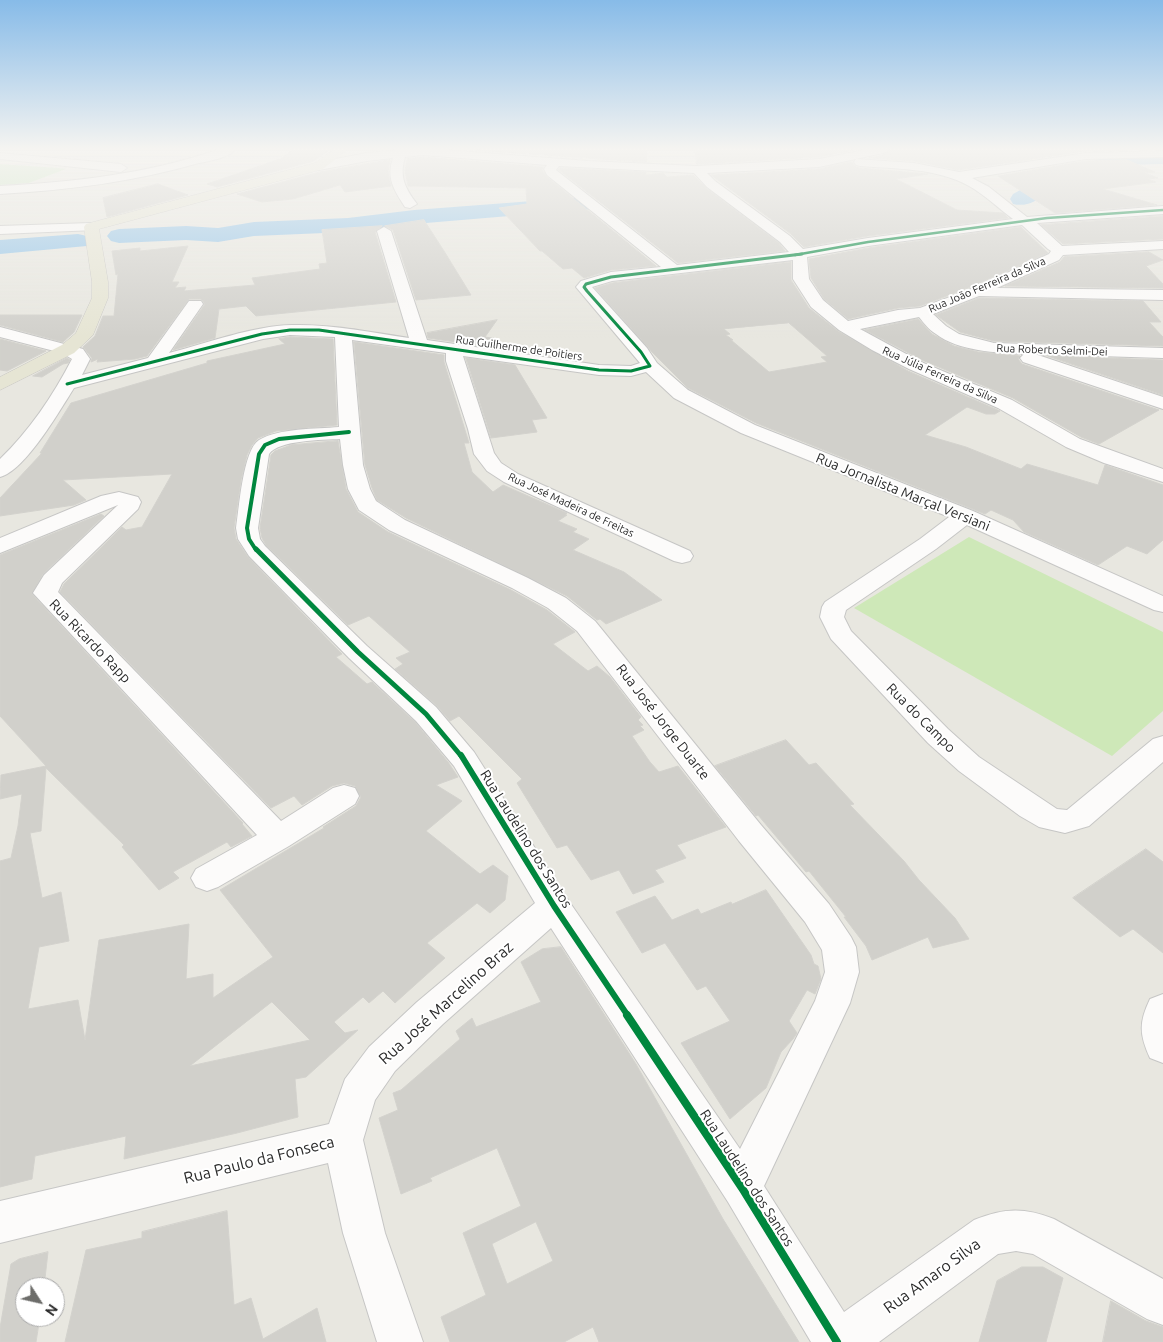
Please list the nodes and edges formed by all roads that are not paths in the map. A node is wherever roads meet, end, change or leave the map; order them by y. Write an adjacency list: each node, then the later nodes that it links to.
1 (145, 213): 7 (main road)
2 (602, 213): 13 (street)
3 (750, 213): 12 (street)
4 (1014, 213): 6 (street, Rua João Ferreira da Silva)
5 (1121, 213): 6 (street)
6 (1025, 221): 11 (street, Rua João Ferreira da Silva); 12 (street)
7 (91, 227): 8 (street); 25 (main road)
8 (0, 230)
9 (384, 231): 21 (street)
10 (1163, 245): 11 (street)
11 (1058, 251): 14 (street, Rua João Ferreira da Silva)
12 (800, 254): 13 (street); 18 (street, Rua Júlia Ferreira da Silva)
13 (672, 268): 27 (street)
14 (974, 293): 15 (street); 17 (street, Rua João Ferreira da Silva)
15 (1163, 295)
16 (195, 304): 26 (street)
17 (923, 312): 18 (street, Rua João Ferreira da Silva); 23 (street, Rua Roberto Selmi-Dei)
18 (845, 327): 33 (street, Rua Júlia Ferreira da Silva)
19 (0, 332): 25 (street)
20 (343, 333): 21 (street, Rua Guilherme de Poitiers); 26 (street, Rua Guilherme de Poitiers); 31 (street, Rua José Jorge Duarte)
21 (419, 343): 22 (street, Rua Guilherme de Poitiers)
22 (454, 349): 27 (street, Rua Guilherme de Poitiers); 36 (street, Rua José Madeira de Freitas)
23 (1011, 350): 24 (street, Rua Roberto Selmi-Dei); 30 (street)
24 (1163, 353)
25 (61, 357): 26 (street, Rua Guilherme de Poitiers); 28 (main road); 29 (main road); 32 (street)
26 (154, 362)
27 (650, 366): 34 (street, Rua Jornalista Marçal Versiani)
28 (0, 373)
29 (0, 384)
30 (1163, 403)
31 (349, 432): 42 (street, Rua Laudelino dos Santos); 46 (street, Rua José Jorge Duarte)
32 (0, 471)
33 (1163, 476)
34 (964, 516): 37 (street, Rua Jornalista Marçal Versiani); 38 (street, Rua do Campo)
35 (0, 546): 40 (street, Rua Ricardo Rapp)
36 (682, 556)
37 (1163, 605)
38 (1163, 746)
39 (344, 796): 40 (street)
40 (278, 838): 41 (street)
41 (207, 878)
42 (554, 906): 45 (street, Rua José Marcelino Braz); 46 (street, Rua Laudelino dos Santos)
43 (1163, 1010): 44 (street)
44 (1163, 1046)
45 (343, 1140): 47 (street, Rua Paulo da Fonseca); 49 (street, Rua Paulo da Fonseca)
46 (742, 1188): 50 (street, Rua Laudelino dos Santos)
47 (0, 1222)
48 (1163, 1303): 51 (street, Rua Amaro Silva)
49 (400, 1342)
50 (837, 1342)
51 (841, 1342)

